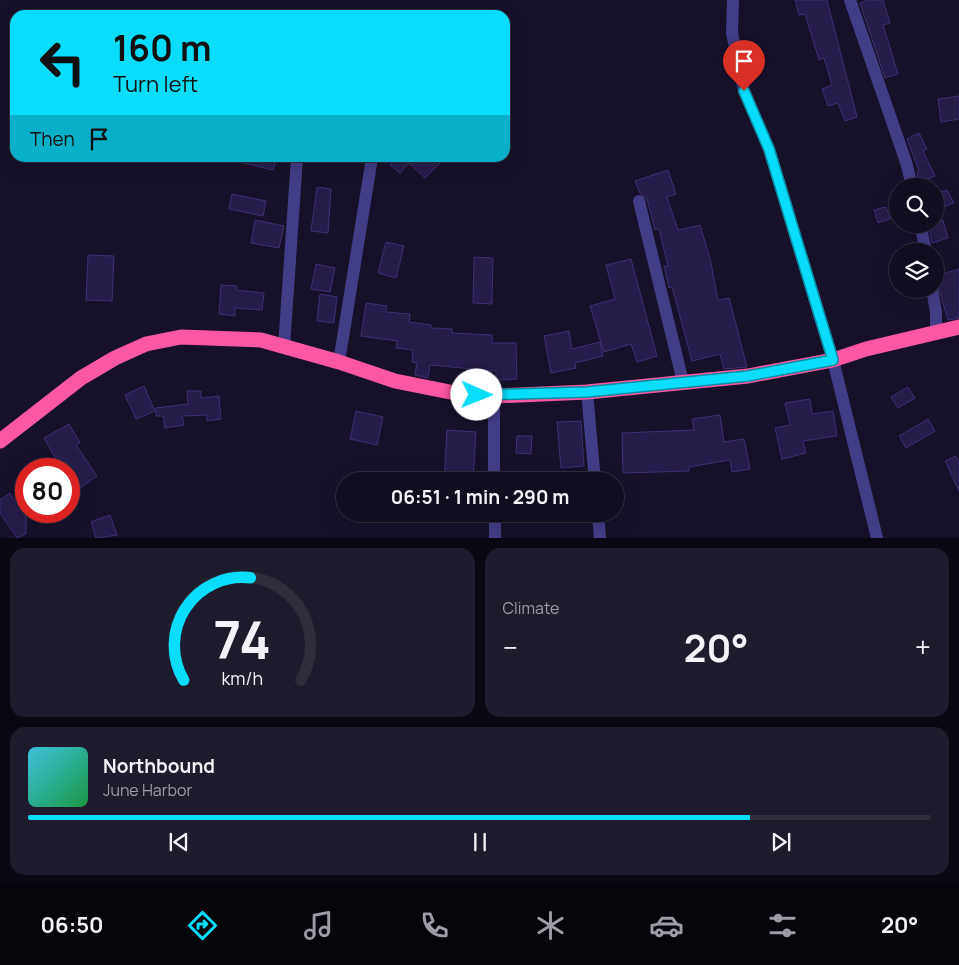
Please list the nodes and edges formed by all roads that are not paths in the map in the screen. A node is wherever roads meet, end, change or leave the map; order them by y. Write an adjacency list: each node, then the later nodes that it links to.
1 (733, 0): 11 (street)
2 (850, 0): 5 (street)
3 (297, 162): 10 (street)
4 (371, 162): 12 (street)
5 (910, 178)
6 (639, 201): 13 (street)
7 (934, 298): 9 (street)
8 (959, 327): 9 (highway)
9 (936, 333): 11 (highway)
10 (284, 347): 12 (highway); 16 (highway)
11 (833, 360): 13 (highway); 23 (street)
12 (339, 362): 15 (highway)
13 (683, 382): 14 (highway)
14 (587, 392): 15 (highway); 18 (street)
15 (494, 396): 17 (street)
16 (0, 441)
17 (494, 472)
18 (594, 472)
19 (495, 522): 21 (street)
20 (599, 522): 22 (street)
21 (495, 538)
22 (600, 538)
23 (876, 538)

